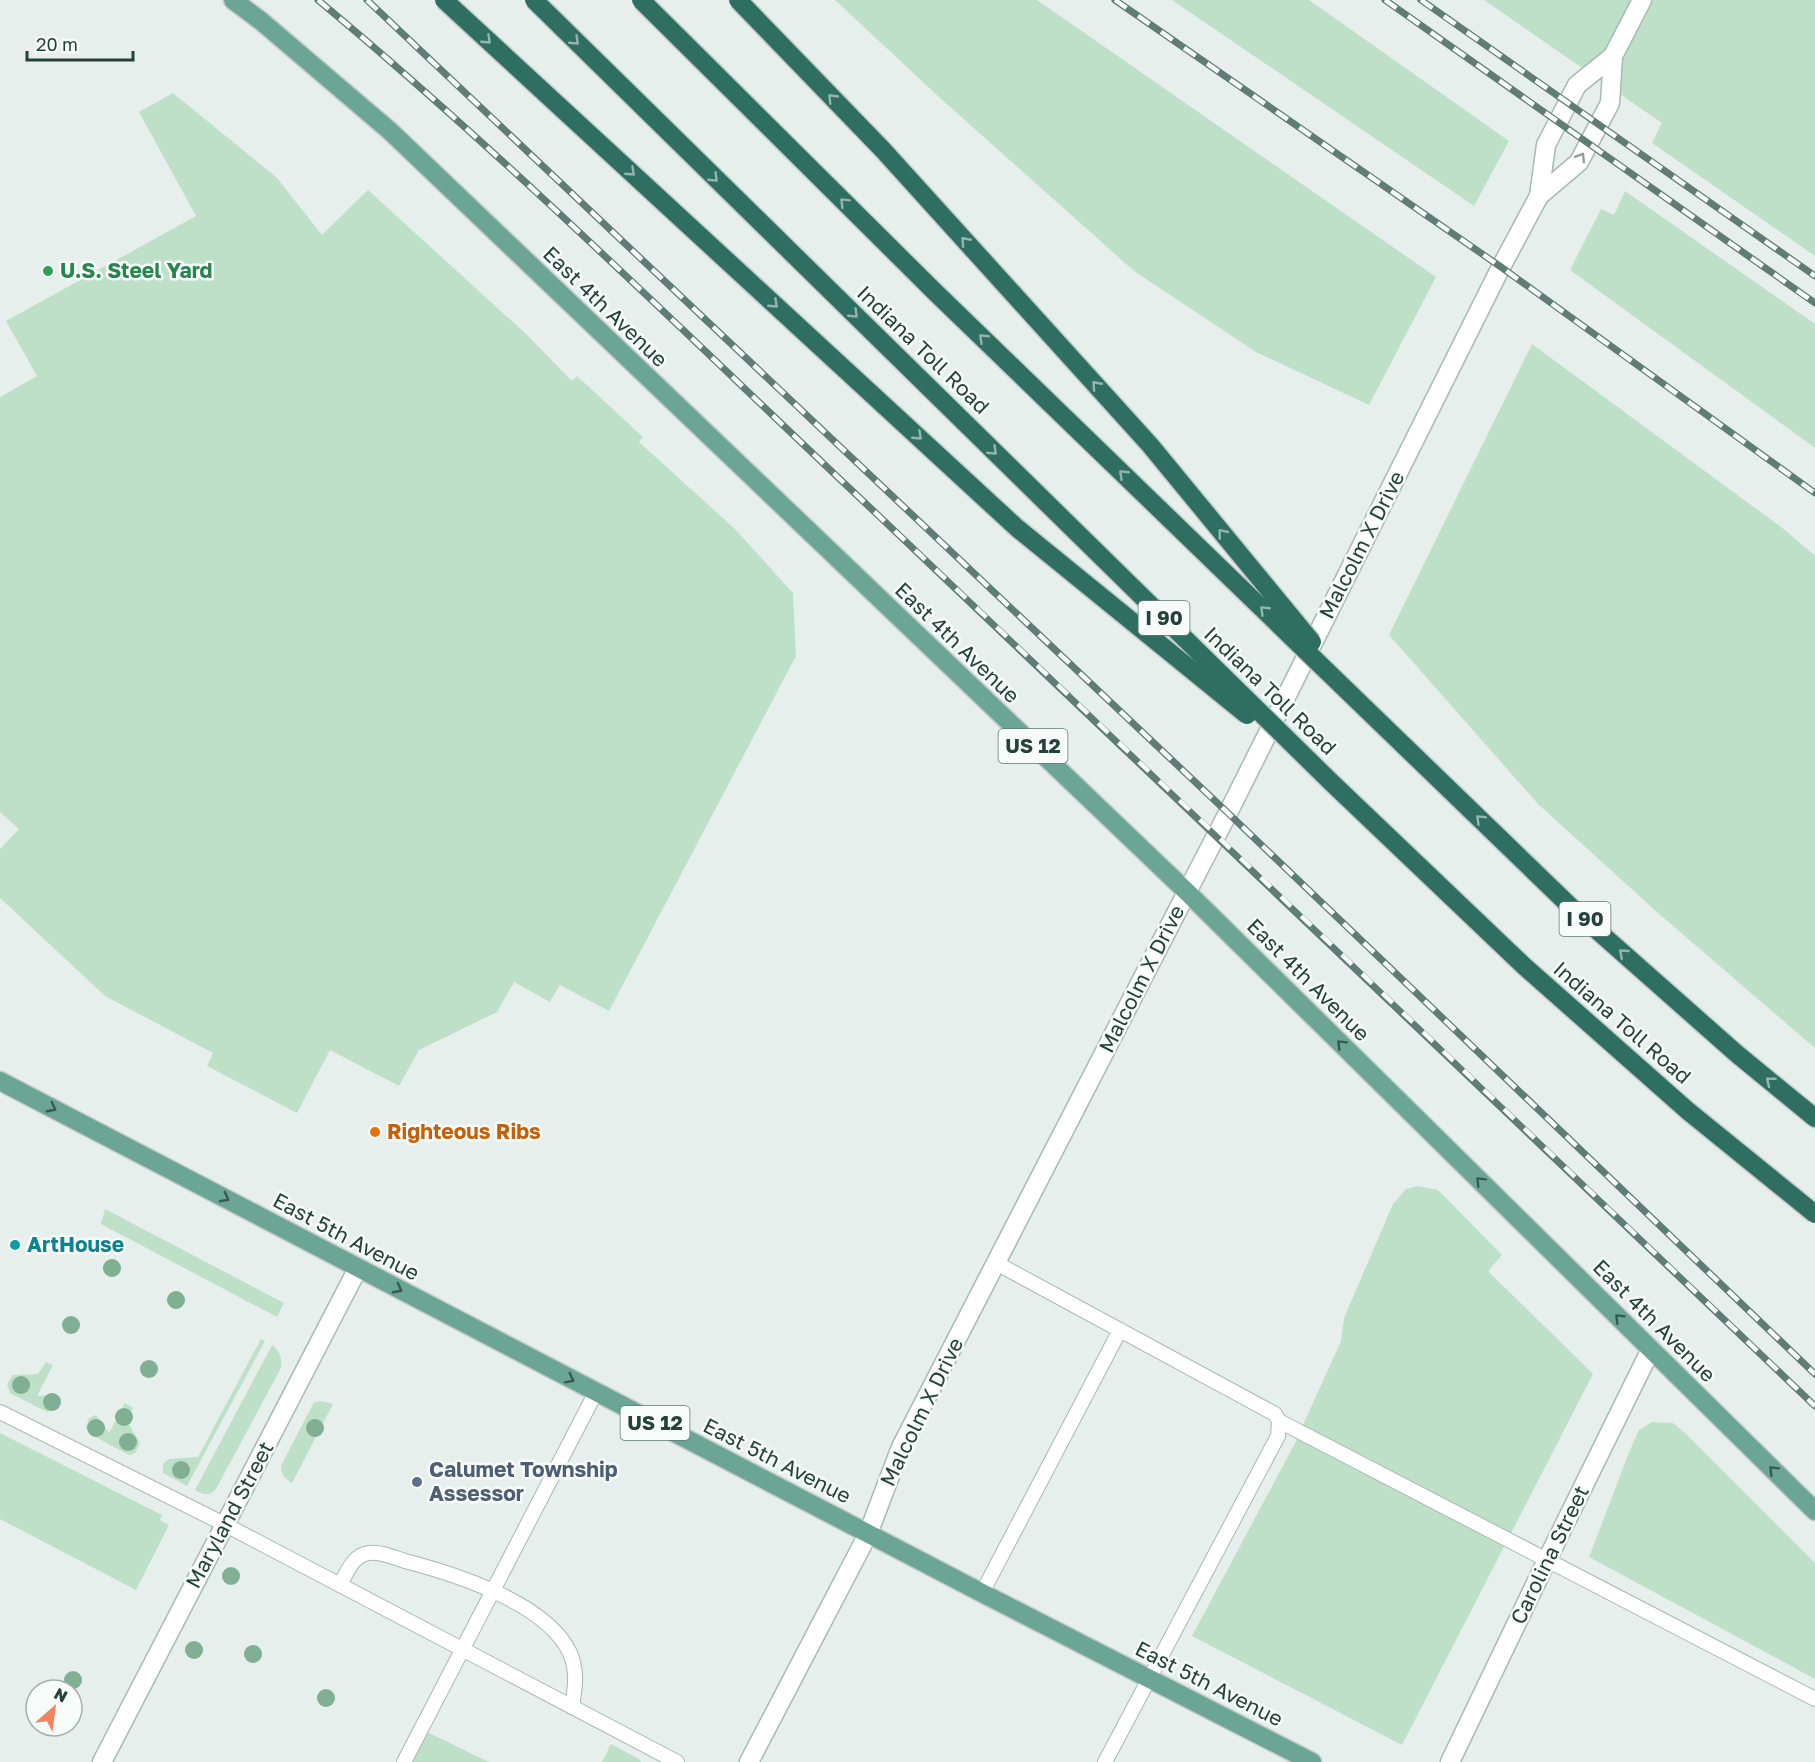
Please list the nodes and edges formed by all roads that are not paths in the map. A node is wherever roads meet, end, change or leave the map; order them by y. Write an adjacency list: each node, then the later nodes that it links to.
1 (233, 0): 11 (main road, East 4th Avenue / US 12)
2 (444, 0): 10 (highway, one-way to 10, bridge)
3 (534, 0): 10 (highway, Indiana Toll Road / I 90, one-way to 10, bridge)
4 (641, 0): 9 (highway, I 90, one-way to 4, bridge)
5 (738, 0): 9 (highway, one-way to 5, bridge)
6 (1642, 0): 7 (street, Malcolm X Drive)
7 (1613, 56): 8 (street, Malcolm X Drive); 8 (street, Malcolm X Drive, one-way to 7)
8 (1539, 196): 11 (street, Malcolm X Drive)
9 (1366, 709): 13 (highway, I 90, one-way to 9)
10 (1332, 783): 14 (highway, Indiana Toll Road / I 90, bridge)
11 (1187, 892): 15 (street, Malcolm X Drive); 18 (main road, East 4th Avenue / US 12, one-way to 11)
12 (0, 1081): 16 (main road, East 5th Avenue / US 12, one-way to 16)
13 (1815, 1118)
14 (1815, 1214)
15 (996, 1263): 17 (lane); 24 (street, Malcolm X Drive)
16 (358, 1268): 19 (main road, East 5th Avenue / US 12, one-way to 19); 23 (street, Maryland Street)
17 (1120, 1330): 21 (lane); 28 (lane)
18 (1651, 1349): 22 (main road, East 4th Avenue / US 12, one-way to 18); 25 (street, Carolina Street)
19 (596, 1392): 24 (main road, East 5th Avenue / US 12); 27 (lane)
20 (0, 1412): 23 (lane)
21 (1279, 1421): 25 (lane); 30 (lane)
22 (1815, 1511)
23 (224, 1524): 26 (lane); 33 (street, Maryland Street)
24 (868, 1534): 28 (main road, East 5th Avenue / US 12); 36 (street, Malcolm X Drive)
25 (1547, 1560): 31 (lane); 39 (street, Carolina Street)
26 (340, 1585): 27 (lane); 29 (lane)
27 (493, 1591): 29 (lane); 32 (lane)
28 (981, 1593): 30 (main road, East 5th Avenue / US 12)
29 (463, 1650): 32 (lane); 34 (lane)
30 (1149, 1677): 37 (lane); 38 (main road, East 5th Avenue / US 12)
31 (1815, 1699)
32 (572, 1707): 35 (lane)
33 (102, 1762)
34 (404, 1762)
35 (677, 1762)
36 (749, 1762)
37 (1105, 1762)
38 (1312, 1762)
39 (1450, 1762)

